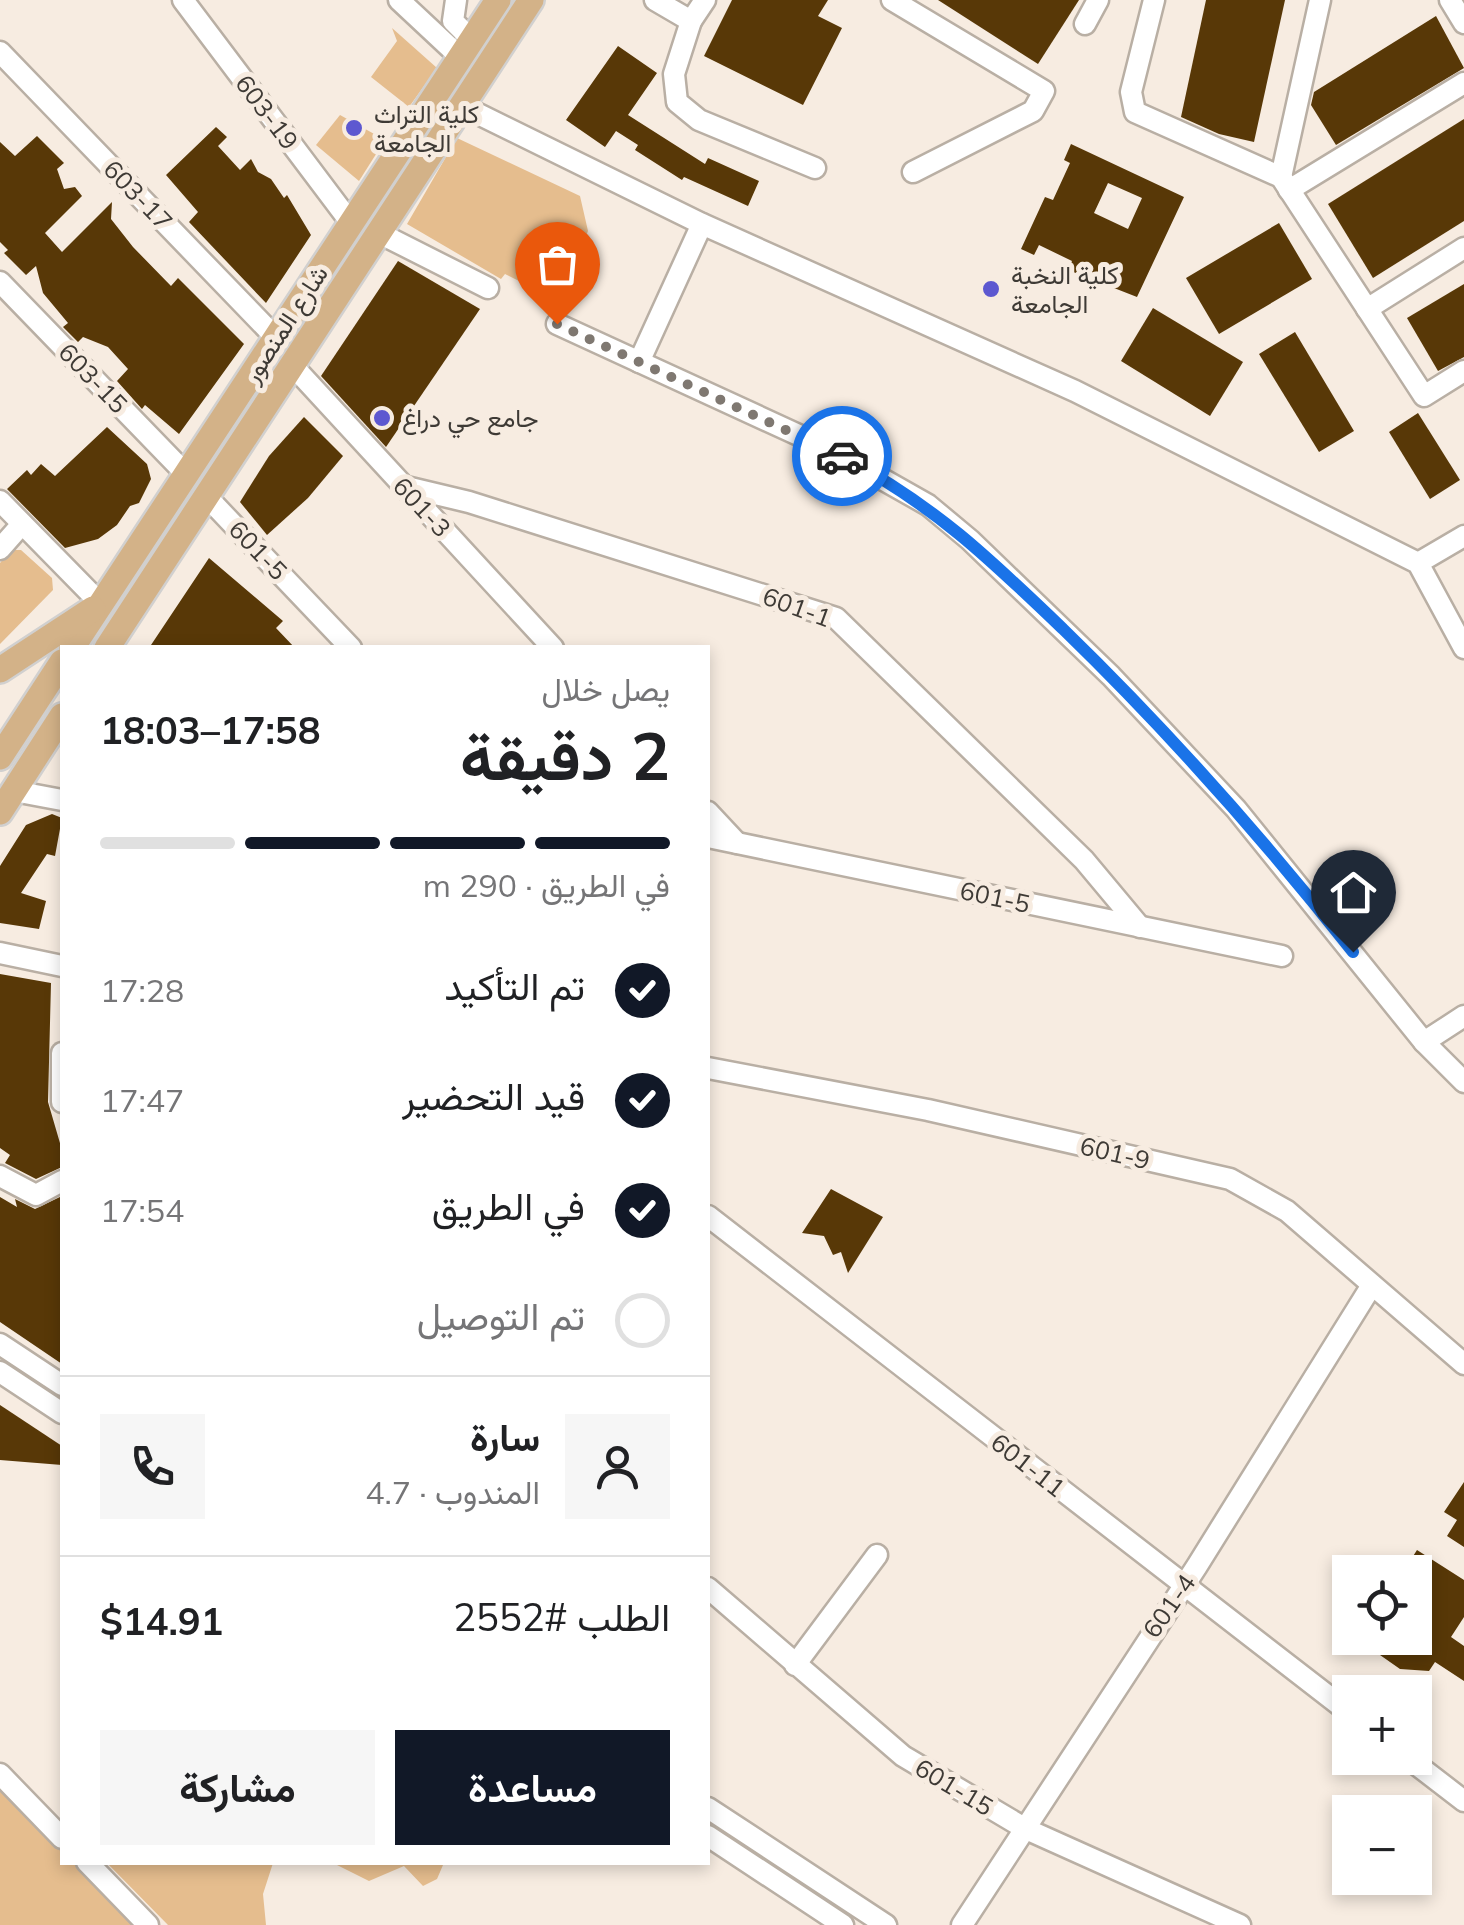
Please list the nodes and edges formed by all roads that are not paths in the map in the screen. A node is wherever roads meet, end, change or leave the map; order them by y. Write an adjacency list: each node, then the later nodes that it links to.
1 (183, 0): 23 (street, 603-19)
2 (399, 0): 16 (street)
3 (456, 0): 16 (street)
4 (498, 0): 16 (main road, شارع المنصور)
5 (532, 0): 19 (main road, شارع المنصور)
6 (655, 0): 13 (street)
7 (705, 0): 13 (street)
8 (892, 0): 21 (street)
9 (1098, 0): 15 (street)
10 (1154, 0): 22 (street)
11 (1320, 0): 22 (street)
12 (1450, 0): 14 (street)
13 (692, 21): 20 (street)
14 (1464, 23)
15 (1085, 24)
16 (466, 49): 23 (main road, شارع المنصور)
17 (0, 52): 31 (street, 603-17)
18 (1464, 83): 22 (street)
19 (462, 106): 24 (street); 25 (main road, شارع المنصور)
20 (815, 168)
21 (912, 172)
22 (1285, 183): 29 (street)
23 (351, 223): 31 (main road, شارع المنصور)
24 (702, 224): 32 (street); 42 (street)
25 (379, 233): 28 (street); 33 (main road, شارع المنصور)
26 (1464, 248): 29 (street)
27 (0, 282): 35 (street, 603-15)
28 (488, 288)
29 (1366, 308): 34 (street)
30 (557, 324): 32 (street)
31 (276, 338): 35 (main road, شارع المنصور)
32 (639, 362): 63 (street)
33 (292, 365): 36 (street, 601-3); 37 (main road, شارع المنصور)
34 (1464, 371)
35 (186, 474): 43 (main road, شارع المنصور)
36 (402, 486): 47 (street, 601-3); 58 (street, 601-1)
37 (206, 496): 45 (main road, شارع المنصور); 46 (street, 601-5)
38 (0, 502): 39 (street)
39 (22, 524): 41 (street); 43 (street)
40 (1464, 536): 42 (street)
41 (0, 549)
42 (1418, 563): 48 (street)
43 (101, 604): 44 (main road, شارع المنصور); 50 (main road)
44 (74, 645)
45 (109, 645)
46 (348, 645)
47 (550, 645)
48 (1464, 648)
49 (60, 665): 52 (main road)
50 (0, 670)
51 (57, 725): 52 (main road); 54 (main road)
52 (1, 751): 54 (main road)
53 (60, 800): 54 (street)
54 (7, 801)
55 (710, 814): 57 (street)
56 (710, 837): 57 (street, 601-5)
57 (737, 843): 58 (street, 601-5)
58 (1140, 927): 60 (street, 601-5)
59 (0, 953): 61 (street)
60 (1282, 956)
61 (60, 966)
62 (1464, 1016): 63 (street)
63 (1424, 1042): 65 (street)
64 (710, 1068): 69 (street, 601-9)
65 (1464, 1082)
66 (0, 1176): 67 (street)
67 (60, 1182)
68 (710, 1218): 76 (street, 601-11)
69 (1372, 1285): 71 (street, 601-9); 76 (street, 601-4)
70 (0, 1344): 73 (street)
71 (1464, 1364)
72 (0, 1372): 74 (street)
73 (60, 1384)
74 (60, 1412)
75 (877, 1555): 78 (street)
76 (1182, 1584): 79 (street, 601-11); 84 (street, 601-4)
77 (710, 1590): 78 (street, 601-15)
78 (796, 1664): 84 (street, 601-15)
79 (1332, 1699)
80 (0, 1774): 85 (street)
81 (1430, 1775): 82 (street)
82 (1464, 1801)
83 (710, 1809): 90 (street)
84 (1026, 1829): 91 (street, 601-4); 92 (street, 601-15)
85 (60, 1836)
86 (710, 1837): 89 (street)
87 (89, 1865): 88 (street)
88 (148, 1925)
89 (843, 1925)
90 (886, 1925)
91 (962, 1925)
92 (1240, 1925)

